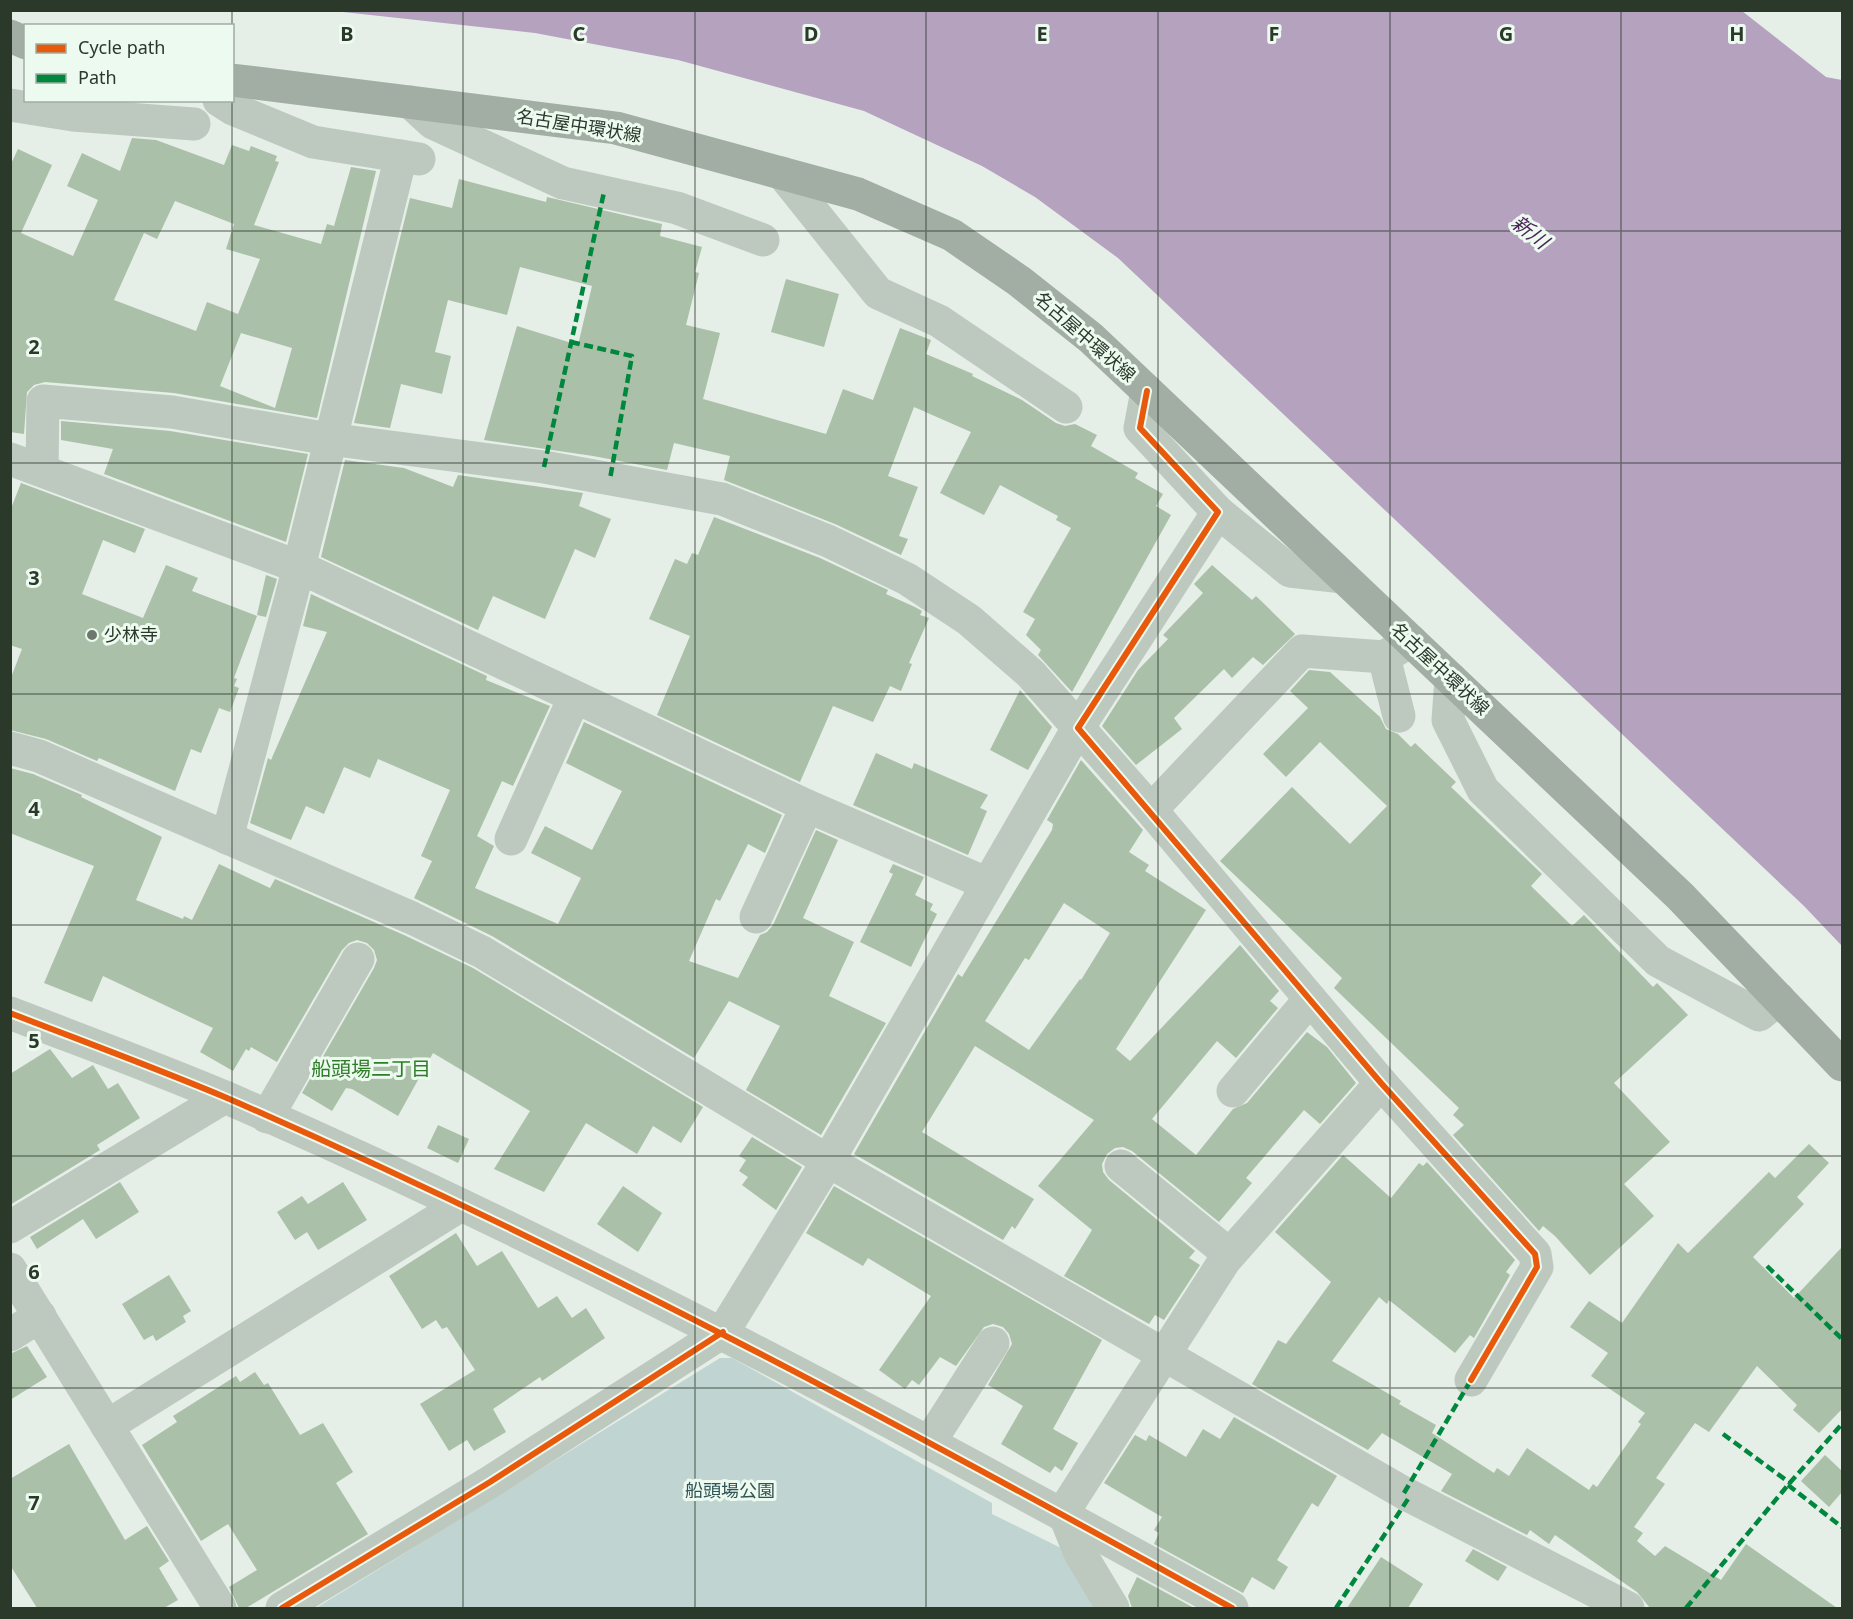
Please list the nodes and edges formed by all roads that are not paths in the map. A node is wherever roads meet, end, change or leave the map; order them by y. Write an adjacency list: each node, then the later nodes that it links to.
1 (10, 36): 2 (main road)
2 (24, 42)
3 (234, 80): 5 (main road, 名古屋中環状線)
4 (222, 102): 12 (street)
5 (410, 102): 8 (main road, 名古屋中環状線); 9 (street)
6 (10, 105): 7 (street)
7 (194, 124)
8 (782, 173): 10 (main road, 名古屋中環状線); 11 (street)
9 (763, 240)
10 (1147, 392): 15 (street); 17 (main road, 名古屋中環状線)
11 (1066, 407)
12 (329, 439): 14 (street); 16 (street); 22 (street)
13 (10, 459): 14 (street)
14 (42, 469): 16 (street)
15 (1218, 512): 17 (street); 22 (street)
16 (298, 567): 20 (street); 26 (street)
17 (1343, 577): 18 (main road, 名古屋中環状線)
18 (1397, 649): 19 (main road, 名古屋中環状線); 21 (street); 25 (street)
19 (1450, 679): 32 (main road, 名古屋中環状線); 32 (street)
20 (574, 698): 24 (street); 27 (street)
21 (1399, 716)
22 (1078, 728): 25 (street); 28 (street)
23 (10, 748): 26 (street)
24 (807, 806): 28 (street); 29 (street)
25 (1151, 810): 31 (street)
26 (227, 838): 39 (street)
27 (511, 839)
28 (988, 884): 39 (street)
29 (756, 917)
30 (358, 959): 38 (street)
31 (1310, 999): 35 (street); 36 (street)
32 (1779, 999): 34 (main road, 名古屋中環状線)
33 (10, 1013): 37 (street)
34 (1842, 1065)
35 (1381, 1083): 43 (street); 50 (street)
36 (1233, 1091)
37 (225, 1097): 38 (street); 42 (street)
38 (267, 1117): 41 (street)
39 (828, 1161): 46 (street); 49 (street)
40 (1121, 1166): 43 (street)
41 (461, 1205): 46 (street); 51 (street)
42 (10, 1227)
43 (1229, 1254): 49 (street)
44 (10, 1269): 45 (street)
45 (39, 1316): 47 (street); 51 (street)
46 (723, 1332): 52 (street); 55 (street)
47 (10, 1335)
48 (993, 1343): 52 (street)
49 (1163, 1352): 53 (street); 58 (street)
50 (1471, 1380)
51 (107, 1426): 54 (street)
52 (929, 1443): 53 (street)
53 (1063, 1515): 56 (street); 57 (street)
54 (220, 1608)
55 (282, 1608)
56 (1113, 1608)
57 (1232, 1608)
58 (1628, 1608)

